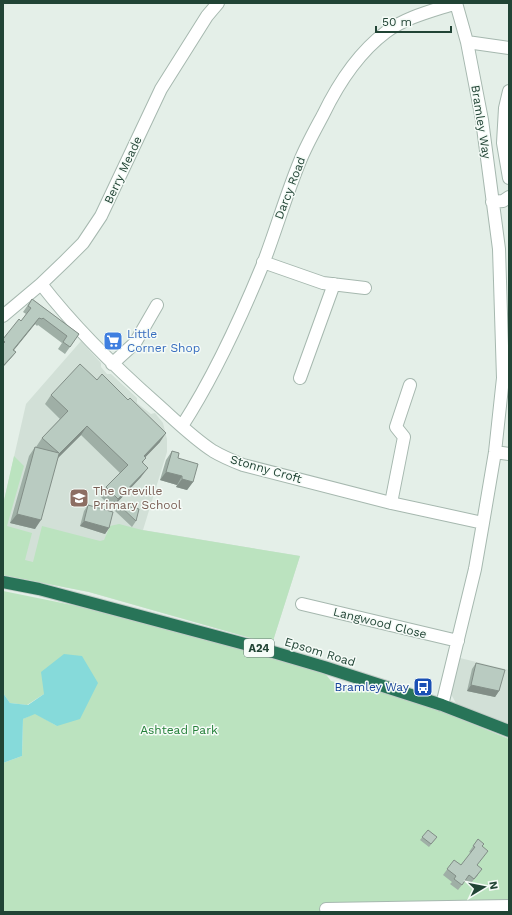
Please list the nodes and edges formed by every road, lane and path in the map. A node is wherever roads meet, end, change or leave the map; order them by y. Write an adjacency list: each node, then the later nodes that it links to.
1 (218, 3): 10 (street, Berry Meade)
2 (456, 3): 3 (street, Bramley Way); 9 (street, Darcy Road)
3 (466, 42): 4 (street); 8 (street, Bramley Way)
4 (509, 48)
5 (509, 91): 6 (street, Bramley Way)
6 (509, 178)
7 (509, 197): 8 (street)
8 (492, 202): 19 (street, Bramley Way)
9 (263, 262): 11 (street); 18 (street, Darcy Road)
10 (41, 284): 14 (street, Berry Meade); 15 (street, Stonny Croft)
11 (334, 284): 12 (street); 16 (street)
12 (365, 288)
13 (156, 305): 15 (street)
14 (3, 316)
15 (112, 364): 18 (street, Stonny Croft)
16 (300, 378)
17 (410, 385): 21 (street)
18 (182, 426): 21 (street, Stonny Croft)
19 (495, 452): 20 (street); 22 (street, Bramley Way)
20 (509, 454)
21 (391, 503): 22 (street, Stonny Croft)
22 (483, 523): 25 (street, Bramley Way)
23 (3, 582): 26 (highway, Epsom Road / A24)
24 (302, 604): 25 (street, Langwood Close)
25 (458, 641): 26 (street, Bramley Way)
26 (442, 705): 27 (highway, Epsom Road / A24)
27 (509, 731)
28 (509, 906): 29 (street)
29 (326, 910)

